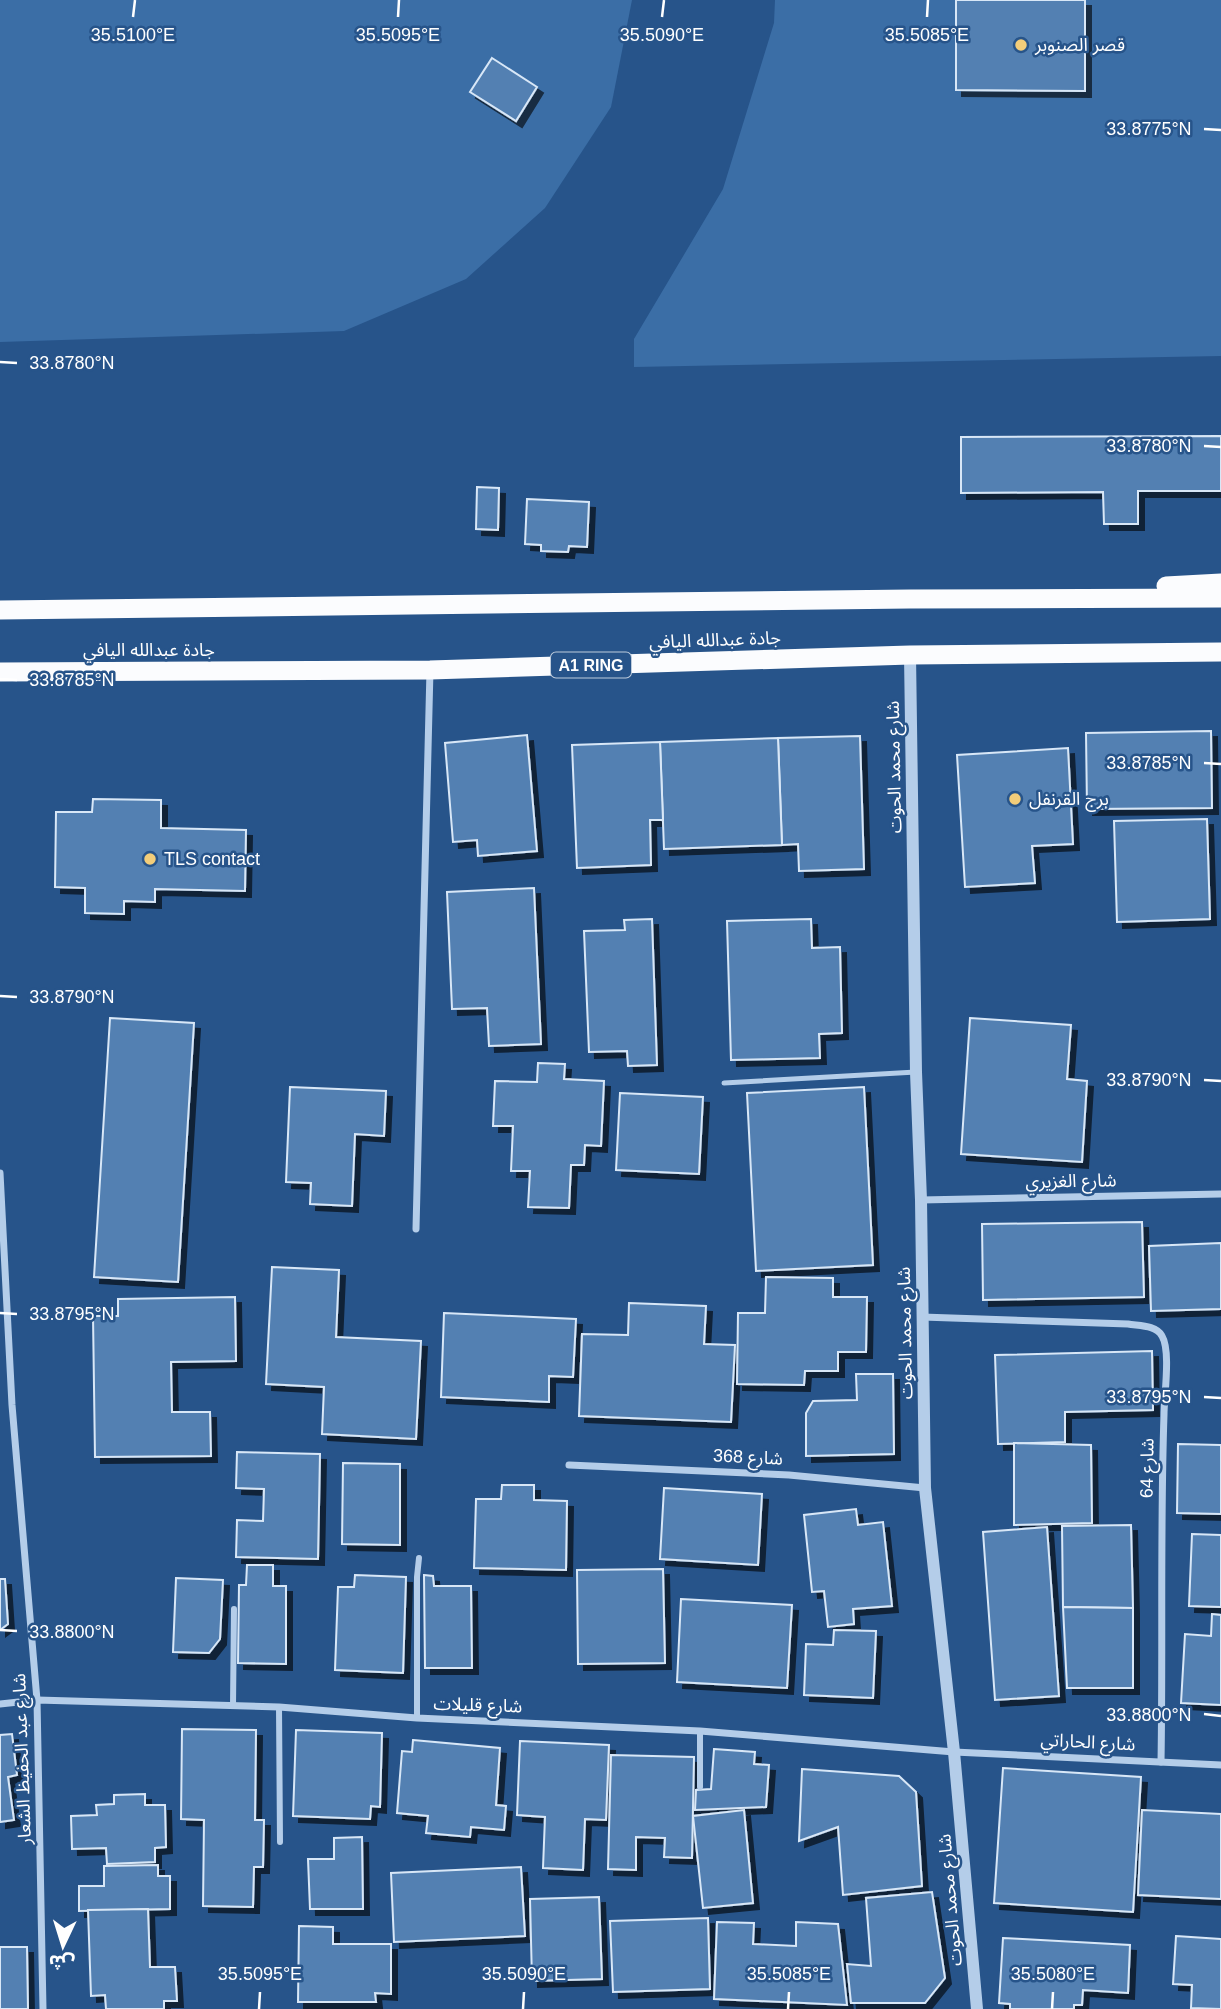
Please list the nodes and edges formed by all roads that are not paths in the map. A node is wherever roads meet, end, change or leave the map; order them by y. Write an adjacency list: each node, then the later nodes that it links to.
1 (1221, 583): 3 (highway)
2 (1221, 598): 3 (highway, جادة عبدالله اليافي)
3 (910, 599): 4 (highway, جادة عبدالله اليافي)
4 (0, 610)
5 (1221, 654): 6 (highway, جادة عبدالله اليافي / A1 RING)
6 (910, 655): 7 (highway, جادة عبدالله اليافي / A1 RING); 9 (street, شارع محمد الحوت)
7 (429, 670): 8 (highway, جادة عبدالله اليافي / A1 RING); 14 (street)
8 (0, 672)
9 (916, 1072): 10 (lane); 13 (street, شارع محمد الحوت)
10 (724, 1083)
11 (0, 1173): 17 (street, شارع عبد الحفيظ الشعار)
12 (1221, 1194): 13 (street, شارع الغزيري)
13 (921, 1200): 15 (street, شارع محمد الحوت)
14 (416, 1229)
15 (922, 1317): 19 (street, شارع محمد الحوت); 29 (street, شارع 64)
16 (0, 1405): 17 (street)
17 (12, 1405): 22 (street, شارع عبد الحفيظ الشعار)
18 (569, 1465): 19 (street, شارع 368)
19 (925, 1488): 28 (street, شارع محمد الحوت)
20 (419, 1558): 26 (street)
21 (234, 1609): 24 (street)
22 (37, 1700): 23 (street, شارع قليلات); 24 (street, شارع قليلات); 33 (street, شارع عبد الحفيظ الشعار)
23 (0, 1704)
24 (233, 1706): 25 (street, شارع قليلات)
25 (279, 1707): 26 (street, شارع قليلات); 32 (street)
26 (417, 1718): 27 (street, شارع قليلات)
27 (700, 1731): 28 (street, شارع قليلات); 31 (street)
28 (954, 1752): 29 (street, شارع الحاراتي); 34 (street, شارع محمد الحوت)
29 (1161, 1762): 30 (street, شارع الحاراتي)
30 (1221, 1765)
31 (699, 1787)
32 (280, 1842)
33 (43, 2009)
34 (977, 2009)

